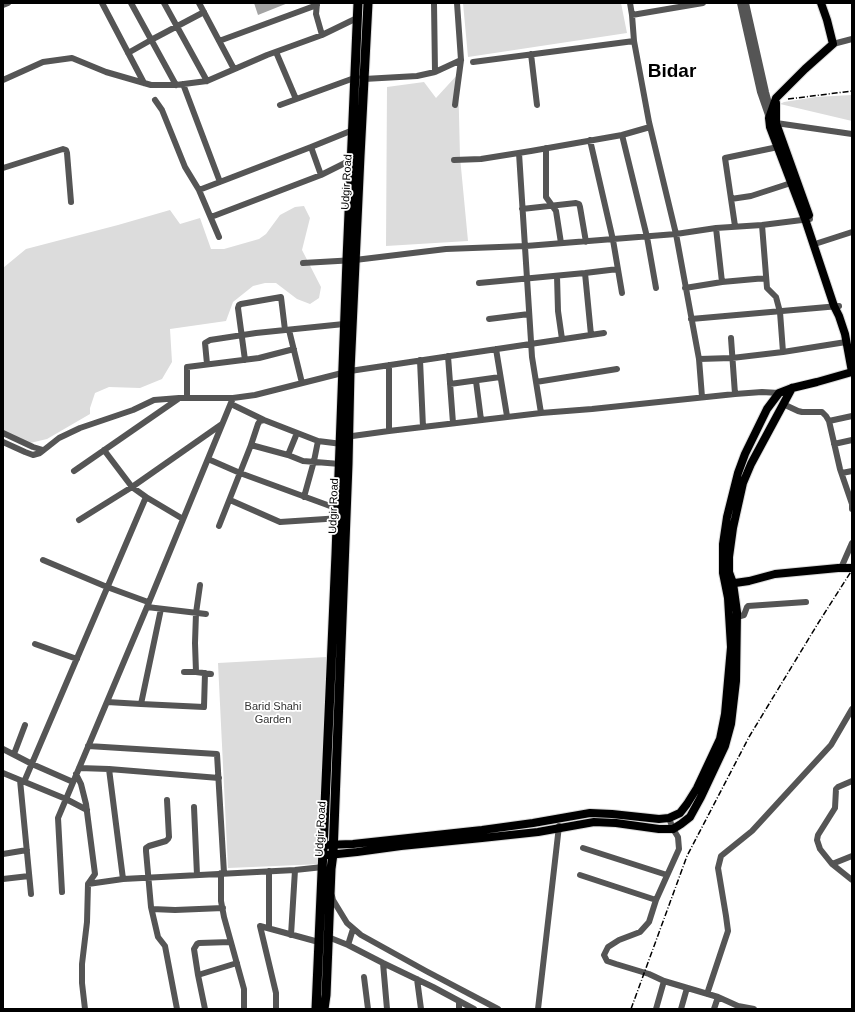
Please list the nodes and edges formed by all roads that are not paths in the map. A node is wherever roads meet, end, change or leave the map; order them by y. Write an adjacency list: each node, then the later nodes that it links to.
1 (8, 3): 16 (street)
2 (102, 3): 28 (street)
3 (131, 3): 23 (street)
4 (164, 3): 20 (street)
5 (199, 3): 17 (street)
6 (358, 3): 19 (highway, Udgir Road)
7 (368, 3): 34 (highway, Udgir Road)
8 (434, 3): 33 (street)
9 (457, 3): 30 (street)
10 (630, 3): 18 (street)
11 (740, 3): 45 (street)
12 (746, 3): 45 (street)
13 (821, 3): 26 (main road)
14 (317, 4): 21 (street); 24 (street)
15 (699, 4): 18 (street)
16 (3, 5)
17 (204, 12): 20 (street); 24 (street)
18 (632, 15): 25 (street)
19 (357, 18): 21 (street); 34 (highway, Udgir Road)
20 (177, 26): 23 (street); 36 (street)
21 (322, 35): 27 (street)
22 (852, 39): 26 (street)
23 (151, 40): 28 (street); 39 (street)
24 (219, 41): 32 (street)
25 (634, 41): 29 (street); 46 (street)
26 (833, 44): 45 (main road)
27 (276, 52): 32 (street); 40 (street)
28 (128, 53): 37 (street)
29 (531, 54): 31 (street); 44 (street)
30 (461, 60): 33 (street); 43 (street)
31 (473, 62)
32 (234, 69): 36 (street)
33 (435, 72): 34 (street)
34 (361, 77): 40 (street); 47 (highway, Udgir Road); 55 (highway, Udgir Road)
35 (3, 80): 37 (street)
36 (207, 81): 38 (street)
37 (144, 84): 39 (street)
38 (183, 84): 39 (street); 59 (street)
39 (176, 85)
40 (296, 99): 42 (street)
41 (156, 100): 61 (street)
42 (280, 105)
43 (455, 105)
44 (537, 105)
45 (773, 117): 48 (street); 53 (main road); 67 (main road)
46 (650, 127): 49 (street); 72 (street)
47 (353, 130): 51 (street); 55 (highway, Udgir Road)
48 (852, 134)
49 (622, 135): 50 (street); 74 (street)
50 (590, 140): 52 (street); 75 (street)
51 (311, 147): 58 (street); 59 (street)
52 (546, 148): 54 (street); 64 (street)
53 (778, 148): 60 (main road); 62 (street)
54 (519, 153): 56 (street); 65 (street)
55 (356, 158): 58 (street); 80 (highway, Udgir Road)
56 (454, 160)
57 (3, 168): 63 (street)
58 (321, 175): 66 (street)
59 (220, 182): 61 (street)
60 (791, 183): 62 (street); 67 (main road)
61 (199, 190): 66 (street)
62 (731, 199): 69 (street)
63 (71, 202)
64 (552, 206): 65 (street); 76 (street); 78 (street)
65 (522, 209): 79 (street)
66 (211, 217): 73 (street)
67 (807, 219): 68 (street); 77 (main road); 92 (main road)
68 (762, 224): 69 (street); 85 (street)
69 (735, 226): 70 (street)
70 (716, 228): 72 (street); 87 (street)
71 (852, 232): 77 (street)
72 (676, 234): 74 (street); 90 (street)
73 (219, 236)
74 (647, 237): 75 (street); 89 (street)
75 (613, 240): 76 (street); 82 (street)
76 (586, 242): 78 (street)
77 (818, 243): 92 (main road)
78 (561, 244): 79 (street)
79 (526, 246): 80 (street); 86 (street)
80 (351, 260): 81 (street); 97 (highway, Udgir Road); 117 (highway, Udgir Road)
81 (302, 263)
82 (618, 269): 83 (street); 91 (street)
83 (585, 273): 84 (street); 101 (street)
84 (557, 276): 86 (street); 104 (street)
85 (766, 278): 87 (street); 93 (street)
86 (527, 279): 88 (street); 94 (street)
87 (722, 282): 90 (street)
88 (479, 283)
89 (656, 288)
90 (685, 288): 96 (street)
91 (622, 293)
92 (837, 306): 93 (street); 102 (main road)
93 (780, 312): 96 (street); 108 (street)
94 (529, 314): 95 (street); 105 (street)
95 (489, 319)
96 (691, 320): 113 (street)
97 (344, 324): 98 (street); 117 (highway, Udgir Road)
98 (287, 330): 100 (street); 100 (street); 106 (street)
99 (604, 332): 101 (street)
100 (242, 335): 111 (street); 114 (street)
101 (590, 335): 104 (street)
102 (848, 336): 108 (street); 118 (main road)
103 (731, 338): 110 (street)
104 (562, 339): 105 (street)
105 (531, 344): 107 (street); 121 (street)
106 (294, 349): 111 (street); 122 (street)
107 (496, 349): 109 (street); 119 (street)
108 (783, 352): 110 (street)
109 (448, 356): 112 (street); 123 (street)
110 (732, 358): 113 (street); 126 (street)
111 (245, 360): 114 (street)
112 (420, 360): 115 (street); 140 (street)
113 (699, 360): 127 (street)
114 (207, 364): 129 (street)
115 (389, 365): 117 (street); 141 (street)
116 (617, 369): 121 (street)
117 (346, 372): 122 (street); 146 (highway, Udgir Road)
118 (852, 372): 124 (main road)
119 (500, 377): 120 (street); 133 (street)
120 (476, 381): 123 (street); 136 (street)
121 (536, 382): 132 (street)
122 (302, 383): 130 (street)
123 (450, 384): 138 (street)
124 (792, 388): 125 (main road); 131 (main road)
125 (779, 393): 126 (street); 173 (main road)
126 (735, 394): 127 (street)
127 (702, 397): 132 (street)
128 (179, 398): 129 (street); 150 (street); 151 (street)
129 (187, 398): 130 (street)
130 (232, 401): 135 (street); 139 (street)
131 (783, 404): 137 (street); 173 (main road)
132 (541, 413): 133 (street)
133 (507, 416): 136 (street)
134 (852, 416): 137 (street)
135 (264, 420): 143 (street); 149 (street)
136 (480, 420): 138 (street)
137 (829, 421): 148 (street)
138 (453, 423): 140 (street)
139 (223, 424): 153 (street); 160 (street)
140 (423, 427): 141 (street)
141 (389, 431): 146 (street)
142 (3, 433): 150 (street)
143 (297, 433): 145 (street); 152 (street)
144 (852, 440): 148 (street)
145 (318, 441): 146 (street); 154 (street)
146 (344, 441): 155 (highway, Udgir Road); 165 (highway, Udgir Road)
147 (3, 442): 150 (street)
148 (834, 444): 159 (street)
149 (251, 445): 152 (street); 158 (street)
150 (43, 450)
151 (104, 450): 156 (street); 160 (street)
152 (288, 455): 154 (street)
153 (208, 459): 158 (street); 166 (street)
154 (314, 461): 155 (street); 162 (street)
155 (340, 464): 165 (highway, Udgir Road)
156 (74, 471)
157 (852, 471): 159 (street)
158 (240, 473): 162 (street); 163 (street)
159 (842, 473): 164 (street)
160 (132, 487): 161 (street); 167 (street)
161 (146, 497): 166 (street); 175 (street)
162 (304, 497): 165 (street)
163 (230, 500): 165 (street); 168 (street)
164 (852, 509)
165 (342, 514): 210 (highway, Udgir Road)
166 (183, 519): 177 (street)
167 (79, 520)
168 (219, 526)
169 (852, 543): 171 (street)
170 (43, 560): 175 (street)
171 (841, 568): 172 (main road); 173 (main road)
172 (852, 568)
173 (729, 584): 181 (main road); 207 (main road)
174 (200, 585): 179 (street)
175 (108, 587): 177 (street); 183 (street)
176 (806, 602): 181 (street)
177 (148, 604): 178 (street); 186 (street)
178 (161, 609): 179 (street); 187 (street)
179 (196, 613): 180 (street); 185 (street)
180 (206, 614)
181 (737, 618): 209 (main road)
182 (35, 644): 183 (street)
183 (77, 659): 193 (street)
184 (184, 672): 185 (street)
185 (196, 672): 187 (street)
186 (107, 702): 187 (street); 190 (street)
187 (142, 704)
188 (852, 709): 250 (street)
189 (25, 725): 192 (street)
190 (88, 746): 194 (street); 198 (street)
191 (3, 749): 192 (street)
192 (14, 754): 193 (street)
193 (32, 764): 199 (street); 201 (street)
194 (79, 768): 195 (street); 197 (street)
195 (109, 770): 198 (street); 226 (street)
196 (3, 773): 199 (street)
197 (76, 774): 201 (street); 205 (street)
198 (219, 778): 219 (street)
199 (22, 781): 202 (street); 212 (street)
200 (852, 781): 215 (street)
201 (73, 782): 202 (street)
202 (66, 799): 205 (street); 230 (street)
203 (167, 800): 224 (street)
204 (194, 808): 220 (street)
205 (87, 810): 228 (street)
206 (559, 818): 207 (main road); 208 (street); 210 (main road)
207 (668, 818): 209 (street)
208 (559, 828): 209 (main road); 210 (main road); 267 (street)
209 (673, 829): 222 (street)
210 (330, 848): 216 (highway, Udgir Road); 229 (highway, Udgir Road)
211 (583, 848): 222 (street)
212 (27, 850): 213 (street); 223 (street)
213 (3, 854)
214 (852, 856): 215 (street)
215 (832, 864): 227 (street)
216 (322, 866): 217 (street); 240 (highway, Udgir Road)
217 (295, 870): 218 (street); 237 (street)
218 (269, 871): 219 (street); 235 (street)
219 (222, 873): 220 (street); 233 (street)
220 (197, 874): 224 (street)
221 (580, 875): 232 (street)
222 (667, 875): 232 (street)
223 (29, 876): 225 (street); 231 (street)
224 (148, 877): 226 (street); 234 (street)
225 (3, 879)
226 (123, 879): 228 (street)
227 (852, 880)
228 (88, 884): 254 (street)
229 (330, 888): 236 (street); 238 (highway, Udgir Road)
230 (62, 892)
231 (31, 894)
232 (656, 900): 248 (street)
233 (223, 908): 234 (street); 239 (street)
234 (152, 910): 255 (street)
235 (268, 928): 237 (street); 258 (street)
236 (353, 929): 241 (street); 266 (street)
237 (291, 935): 240 (street)
238 (328, 937): 241 (street); 242 (highway, Udgir Road)
239 (231, 942): 243 (street); 245 (street)
240 (318, 943): 242 (street); 259 (highway, Udgir Road)
241 (348, 945): 244 (street)
242 (328, 948): 260 (highway, Udgir Road)
243 (237, 962): 245 (street); 257 (street)
244 (383, 963): 247 (street); 262 (street)
245 (198, 975): 256 (street)
246 (364, 978): 261 (street)
247 (417, 980): 252 (street); 263 (street)
248 (664, 981): 249 (street); 268 (street)
249 (687, 988): 250 (street); 269 (street)
250 (707, 994): 251 (street)
251 (718, 998): 253 (street); 270 (street)
252 (458, 1001): 264 (street); 265 (street)
253 (738, 1007): 271 (street)
254 (85, 1009)
255 (177, 1009)
256 (205, 1009)
257 (244, 1009)
258 (276, 1009)
259 (316, 1009)
260 (324, 1009)
261 (368, 1009)
262 (387, 1009)
263 (421, 1009)
264 (459, 1009)
265 (474, 1009)
266 (498, 1009)
267 (538, 1009)
268 (656, 1009)
269 (681, 1009)
270 (714, 1009)
271 (754, 1009)

